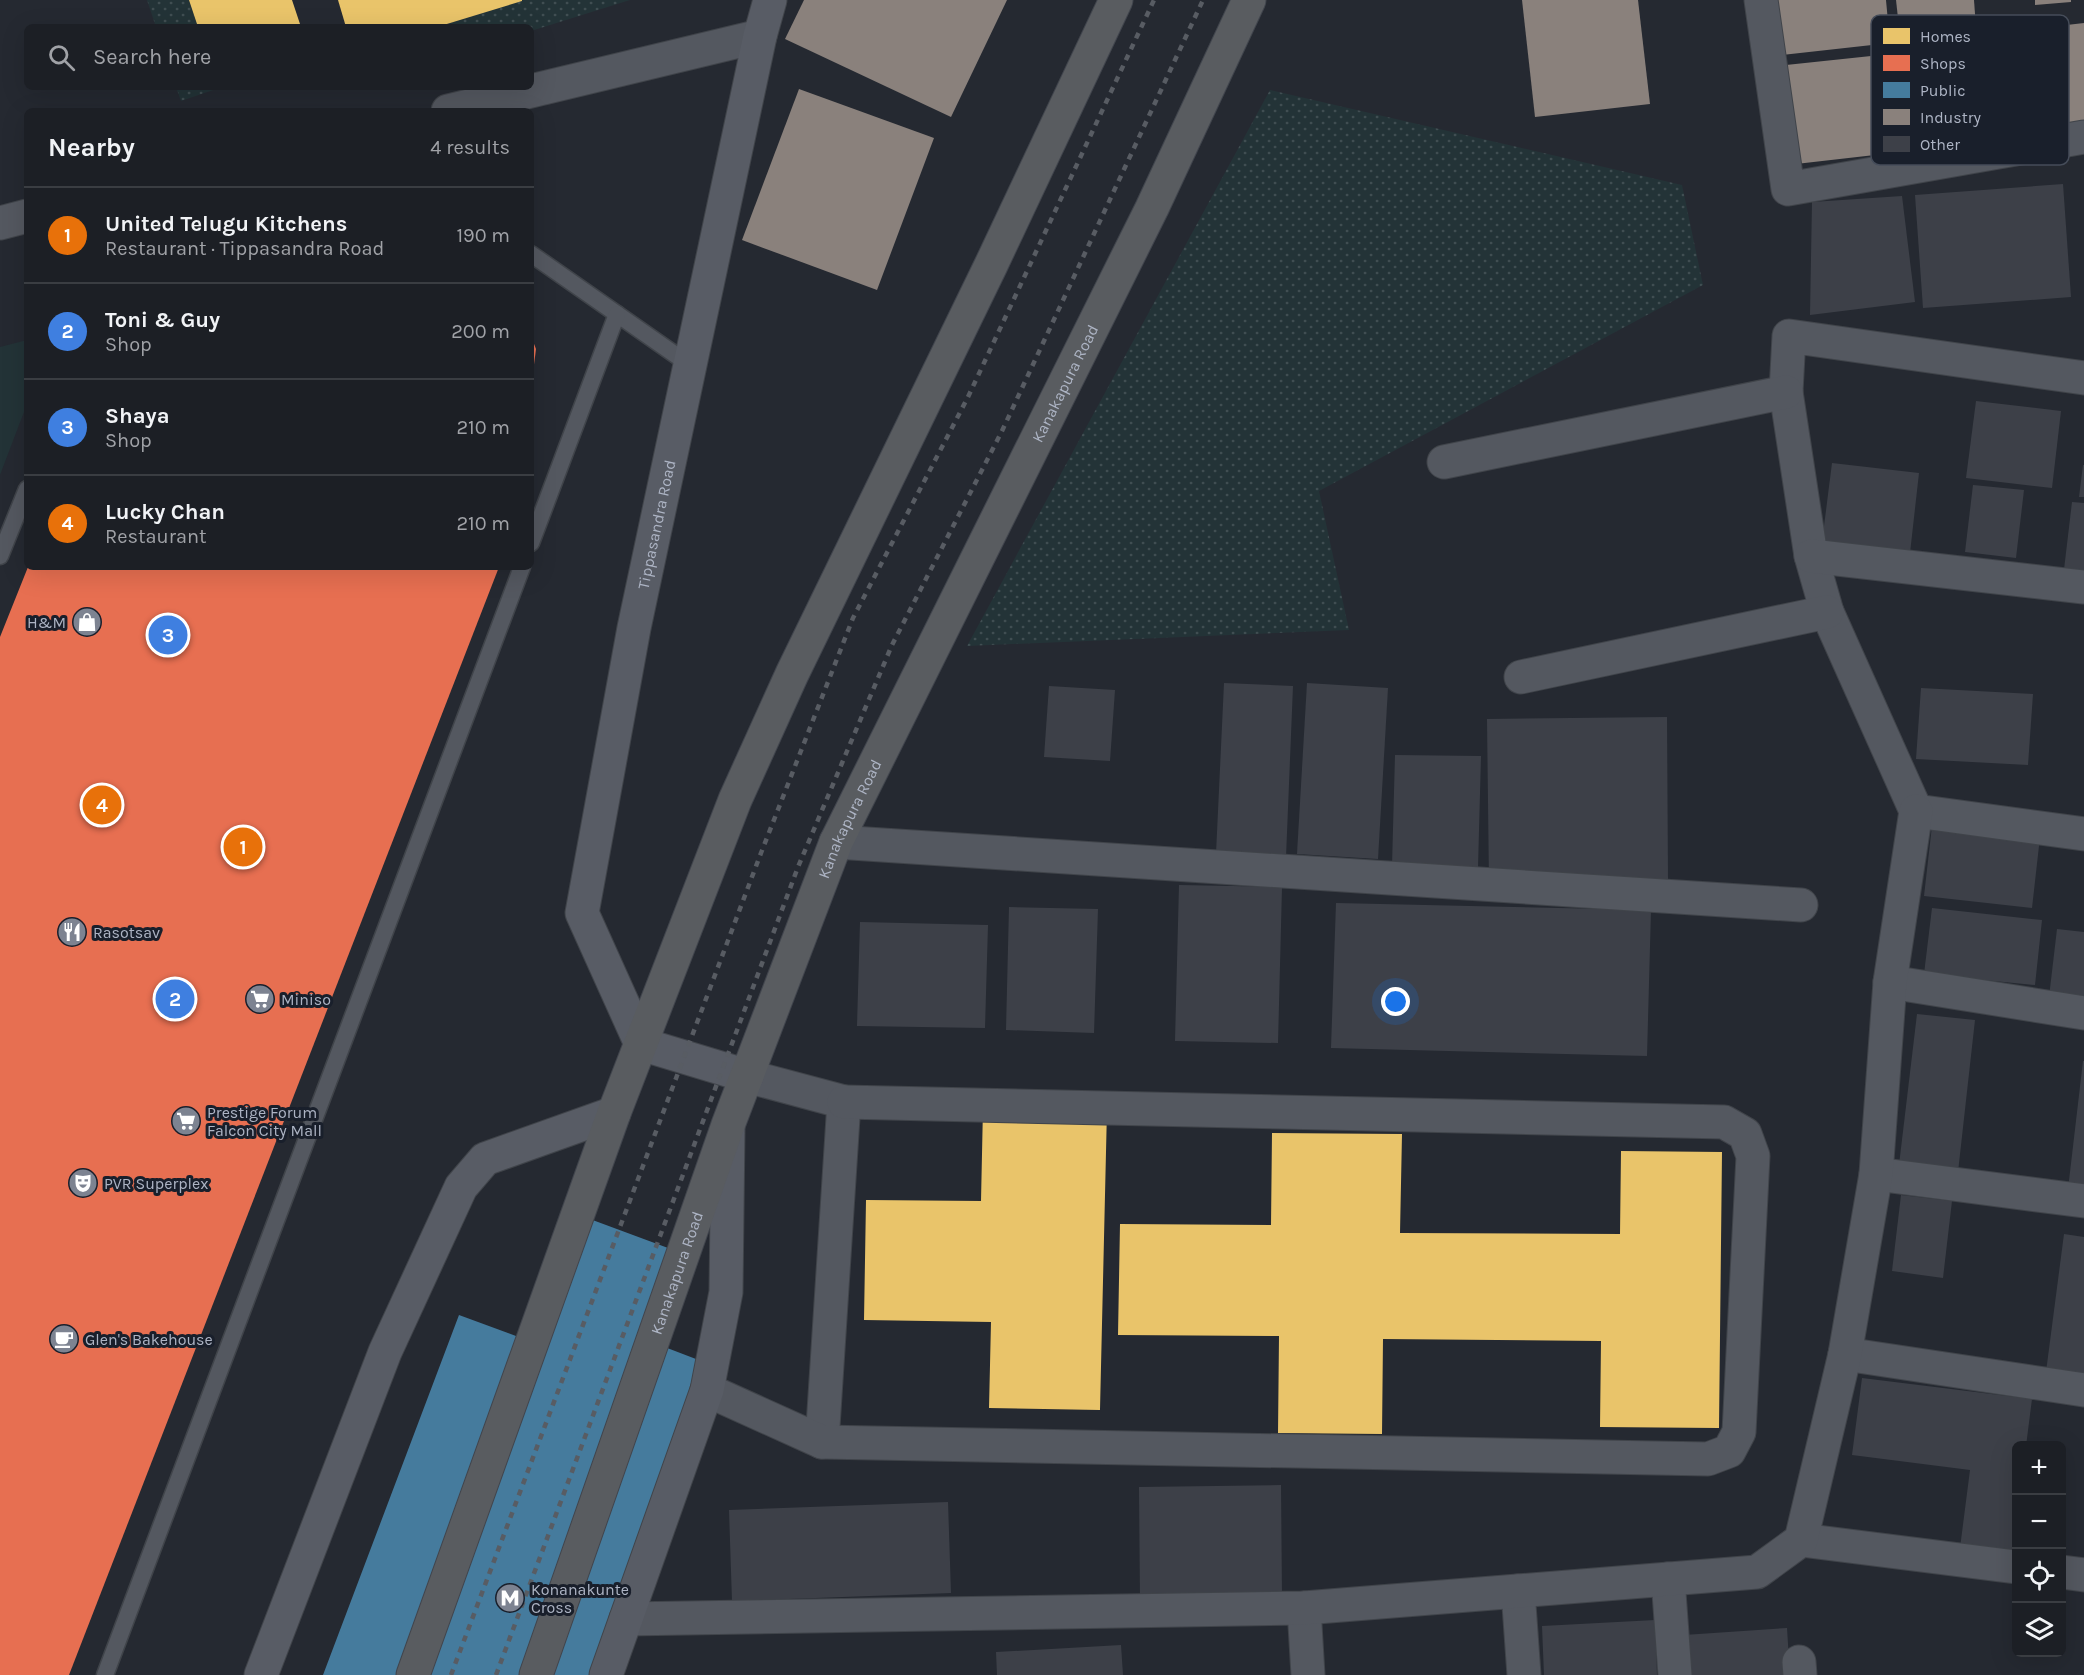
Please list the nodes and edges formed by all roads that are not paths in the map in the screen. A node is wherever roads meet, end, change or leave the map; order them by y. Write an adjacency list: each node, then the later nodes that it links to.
1 (770, 0): 5 (street, Tippasandra Road)
2 (1116, 0): 32 (highway)
3 (1249, 0): 28 (highway, Kanakapura Road)
4 (1761, 0): 9 (street)
5 (760, 36): 6 (street); 14 (street, Tippasandra Road)
6 (460, 108)
7 (2084, 137): 8 (street)
8 (2069, 140)
9 (1925, 165)
10 (24, 217): 11 (street)
11 (0, 223)
12 (534, 256): 13 (lane)
13 (617, 314): 14 (lane); 19 (lane)
14 (690, 365): 32 (street, Tippasandra Road)
15 (2084, 378): 16 (street)
16 (1786, 392): 17 (street); 21 (street)
17 (1444, 462)
18 (24, 496): 20 (lane)
19 (534, 535)
20 (0, 556)
21 (1812, 556): 23 (street); 24 (street)
22 (521, 570): 51 (lane)
23 (2084, 587)
24 (1827, 612): 25 (street); 26 (street)
25 (1521, 677)
26 (1916, 811): 27 (street); 30 (street)
27 (2084, 834)
28 (836, 842): 29 (street); 33 (highway, Kanakapura Road)
29 (1801, 905)
30 (1890, 982): 31 (street); 37 (street)
31 (2084, 1013)
32 (641, 1044): 33 (street); 35 (highway)
33 (747, 1076): 34 (street); 36 (highway, Kanakapura Road)
34 (844, 1102): 42 (street); 42 (street)
35 (614, 1113): 52 (street); 53 (highway)
36 (728, 1125): 40 (street); 54 (highway, Kanakapura Road)
37 (1876, 1174): 38 (street); 39 (street)
38 (2084, 1201)
39 (1845, 1354): 41 (street); 43 (street)
40 (708, 1390): 42 (street); 50 (street)
41 (2084, 1390)
42 (822, 1442)
43 (1801, 1540): 44 (street); 47 (street)
44 (2012, 1566)
45 (2066, 1573): 46 (street)
46 (2084, 1575)
47 (1668, 1579): 48 (street); 58 (street)
48 (1518, 1590): 49 (street); 57 (street)
49 (1304, 1608): 50 (street); 56 (street)
50 (626, 1619): 55 (street)
51 (105, 1675)
52 (261, 1675)
53 (413, 1675)
54 (536, 1675)
55 (606, 1675)
56 (1308, 1675)
57 (1524, 1675)
58 (1675, 1675)

